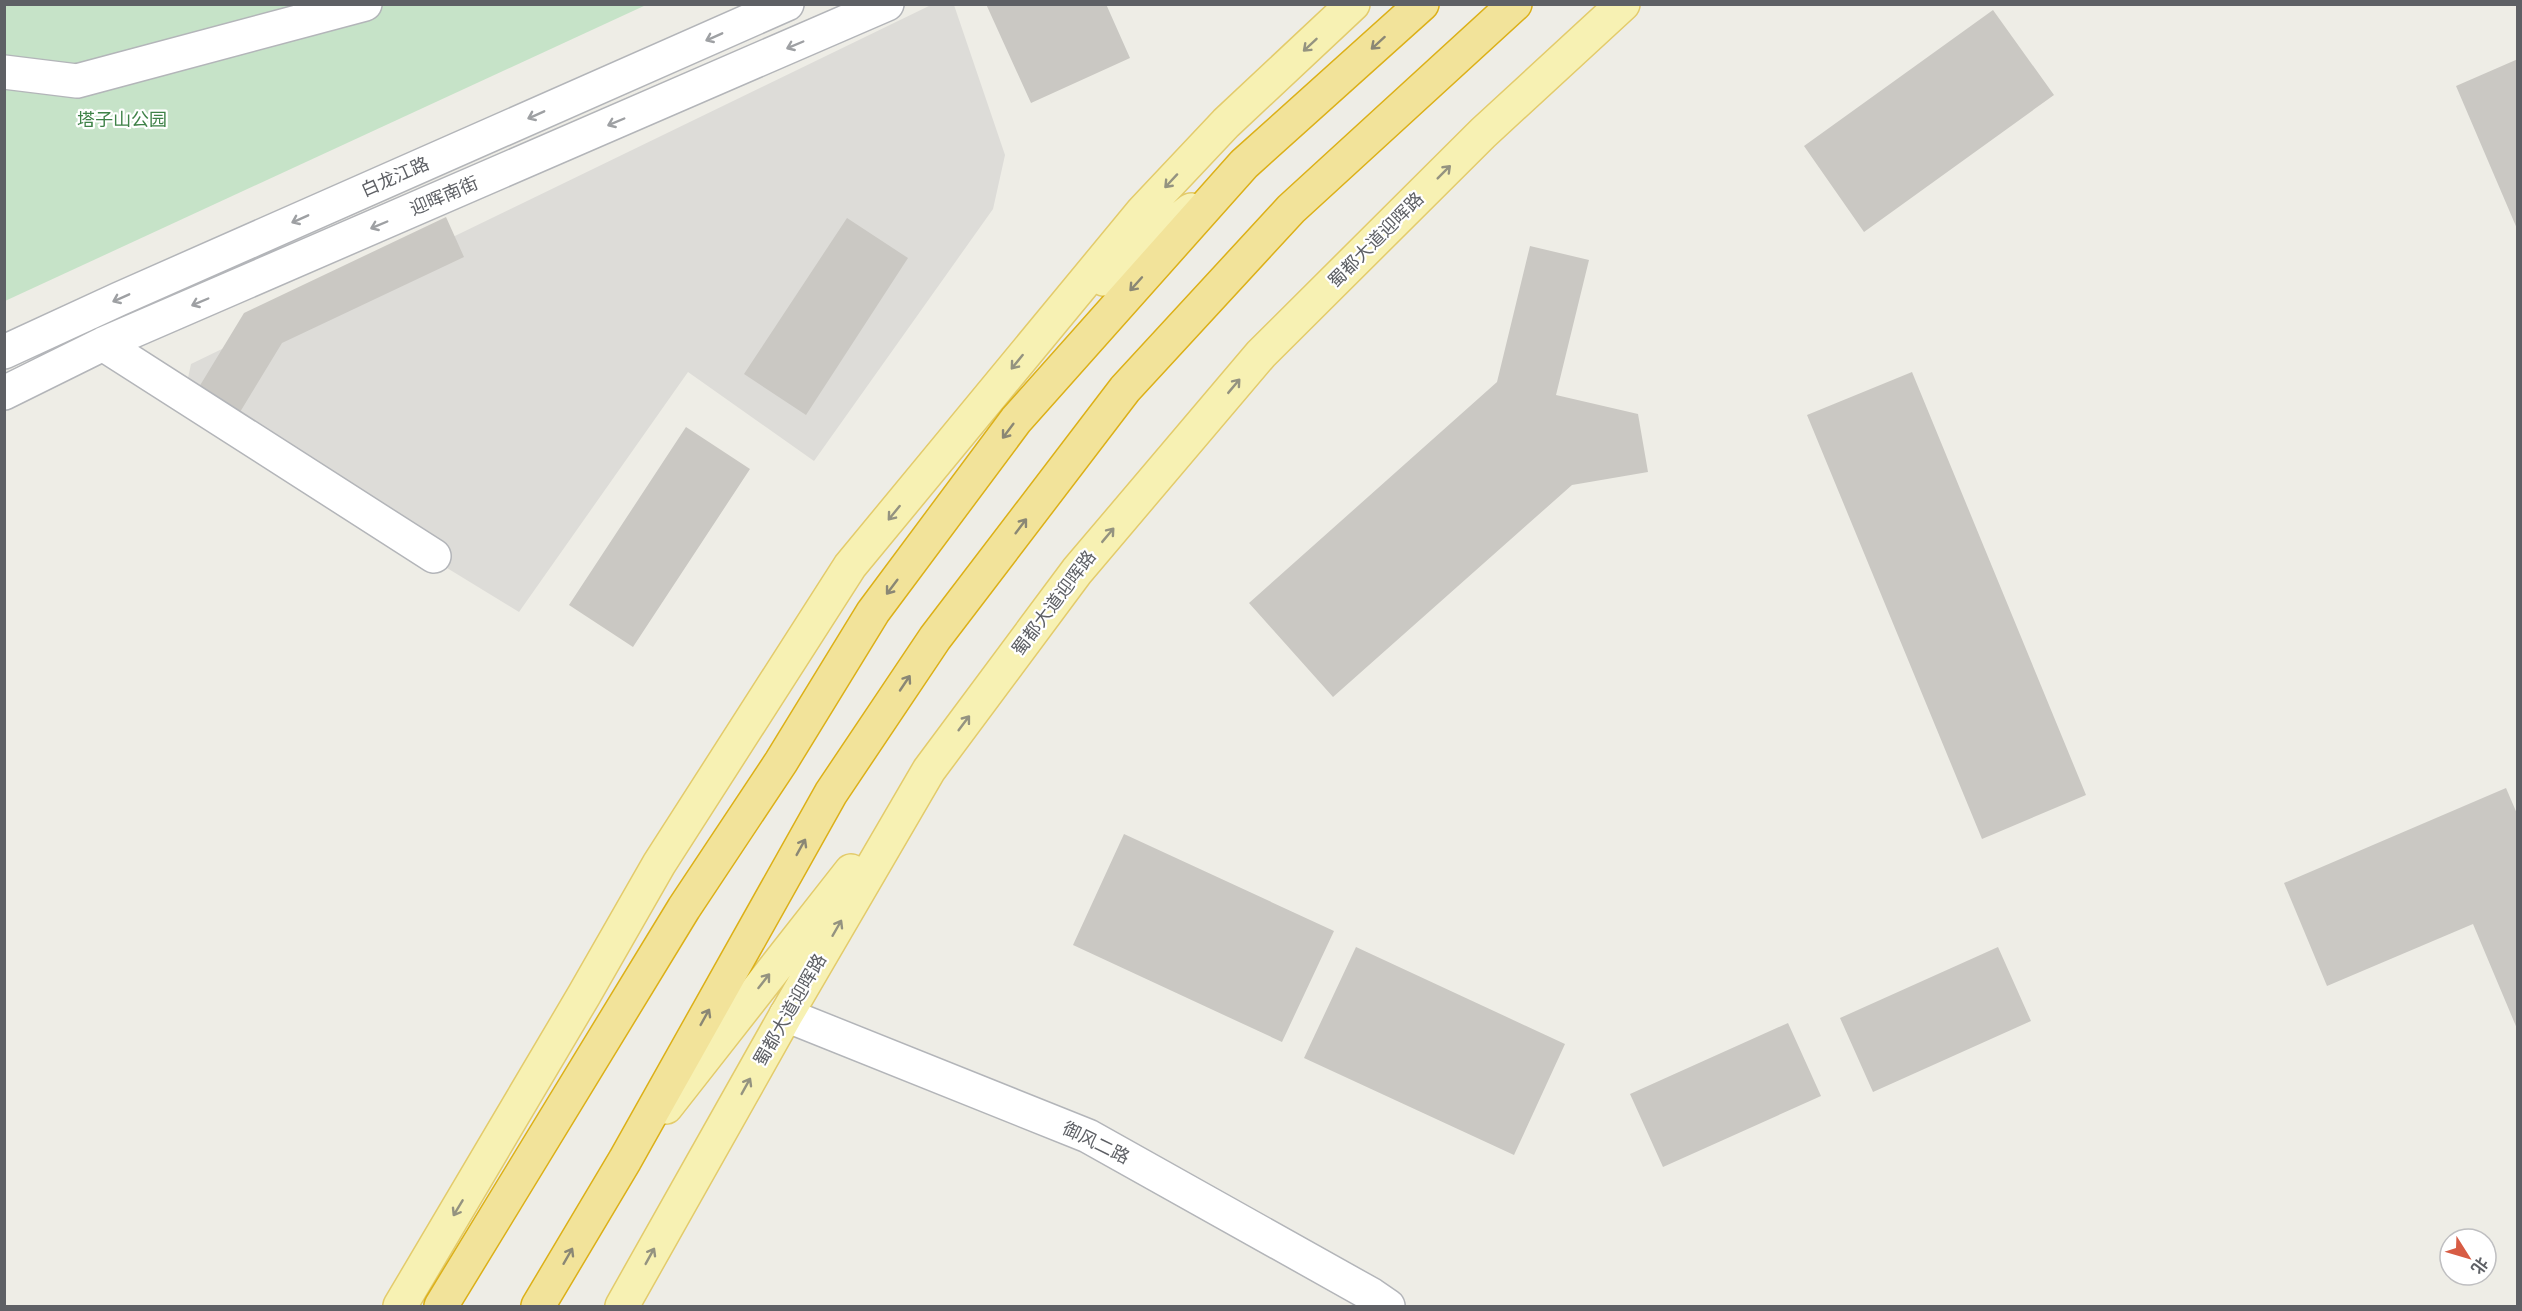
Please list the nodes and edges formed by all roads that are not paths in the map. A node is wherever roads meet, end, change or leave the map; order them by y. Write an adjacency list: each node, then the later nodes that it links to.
1 (365, 4): 8 (street)
2 (787, 4): 12 (street, 白龙江路, one-way to 12)
3 (887, 4): 11 (street, 迎晖南街, one-way to 11)
4 (1353, 4): 10 (main road, one-way to 10)
5 (1422, 4): 9 (highway, one-way to 9)
6 (1515, 4): 18 (highway, one-way to 6)
7 (1623, 4): 15 (main road, 蜀都大道迎晖路, one-way to 7)
8 (4, 72)
9 (1227, 181): 10 (main road); 20 (highway, one-way to 20)
10 (1050, 321): 16 (main road, one-way to 16)
11 (103, 344): 13 (street, 迎晖南街); 14 (street)
12 (4, 352)
13 (4, 393)
14 (434, 556)
15 (930, 770): 17 (main road, 蜀都大道迎晖路, one-way to 15); 18 (main road, one-way to 15)
16 (584, 995): 19 (main road, one-way to 19); 20 (main road)
17 (786, 1015): 22 (main road, 蜀都大道迎晖路, one-way to 17); 23 (street, 御风二路)
18 (625, 1160): 21 (highway, one-way to 18)
19 (400, 1306)
20 (439, 1306)
21 (538, 1306)
22 (622, 1306)
23 (1388, 1306)

